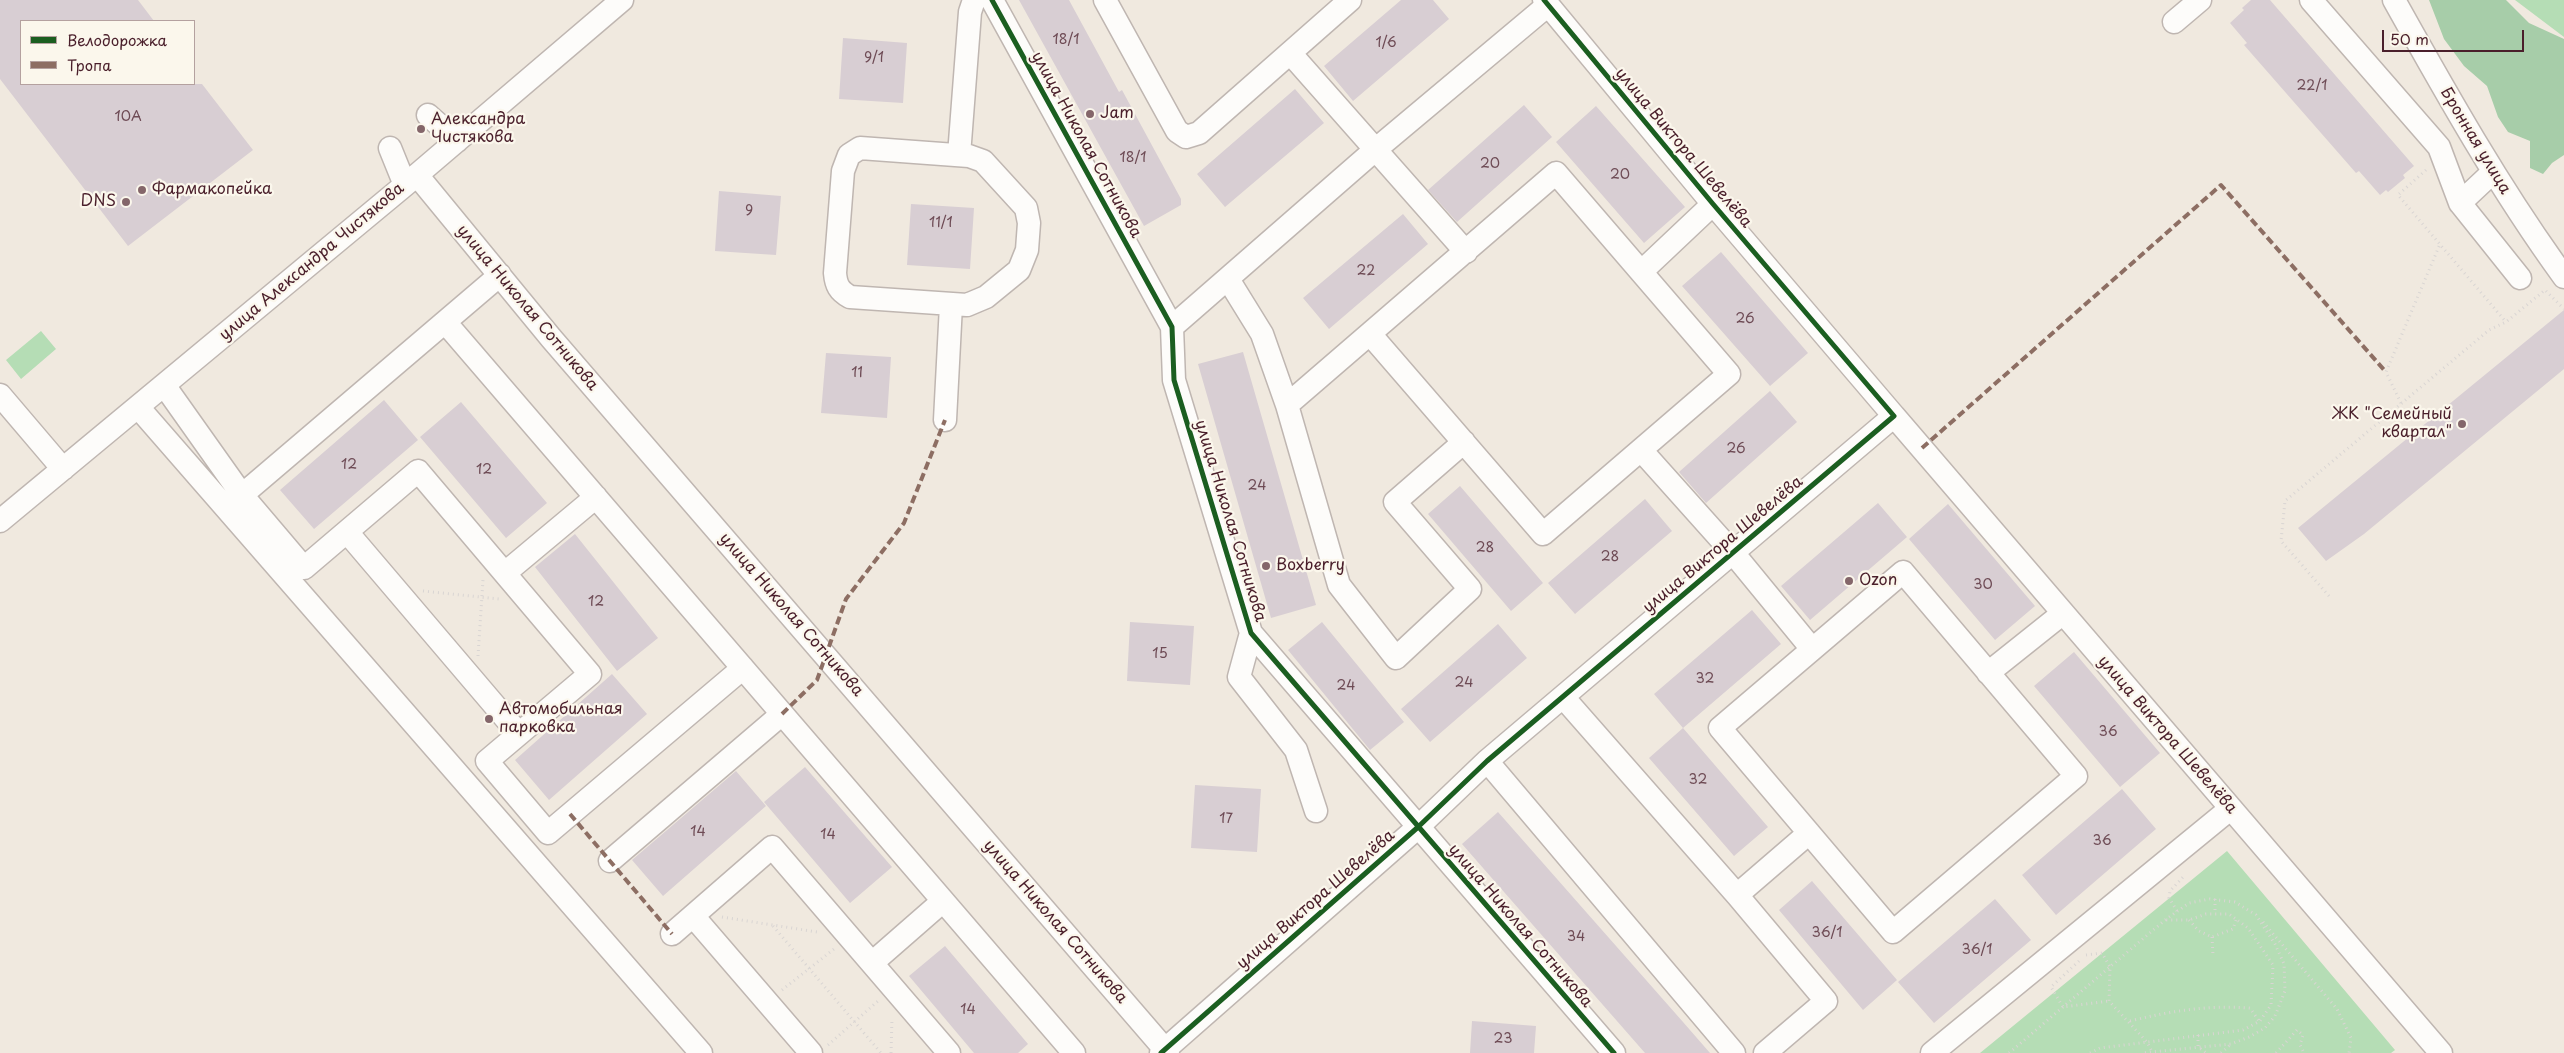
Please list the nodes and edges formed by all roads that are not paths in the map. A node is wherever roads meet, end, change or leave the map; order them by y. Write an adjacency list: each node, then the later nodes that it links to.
1 (622, 0): 13 (street, улица Александра Чистякова)
2 (974, 0): 16 (street)
3 (992, 0): 29 (street, улица Николая Сотникова)
4 (1105, 0): 11 (street)
5 (1350, 0): 11 (street)
6 (2200, 0): 10 (street)
7 (2311, 0): 19 (street)
8 (2394, 0): 17 (street, Бронная улица)
9 (1546, 2): 15 (street); 20 (street, улица Виктора Шевелёва)
10 (2174, 22)
11 (1291, 54): 15 (street)
12 (428, 115): 13 (street)
13 (457, 141): 18 (street, улица Александра Чистякова)
14 (390, 148): 18 (street, улица Николая Сотникова)
15 (1376, 150): 21 (street); 25 (street)
16 (959, 155): 27 (street); 27 (street)
17 (2493, 172): 19 (street); 24 (street, Бронная улица)
18 (411, 180): 23 (street, улица Николая Сотникова); 31 (street, улица Александра Чистякова)
19 (2460, 203): 26 (street)
20 (1713, 204): 22 (street); 35 (street, улица Виктора Шевелёва)
21 (1466, 252): 22 (street); 30 (street)
22 (1641, 272): 38 (street)
23 (500, 275): 28 (street); 68 (street, улица Николая Сотникова)
24 (2564, 277)
25 (1228, 278): 29 (street); 33 (street)
26 (2520, 278)
27 (951, 305): 36 (street)
28 (445, 322): 40 (street); 41 (street)
29 (1172, 327): 47 (street, улица Николая Сотникова)
30 (1370, 334): 33 (street); 37 (street)
31 (164, 385): 34 (street, улица Александра Чистякова); 40 (street)
32 (0, 395): 39 (street)
33 (1287, 405): 37 (street)
34 (138, 407): 39 (street, улица Александра Чистякова); 69 (street)
35 (1894, 416): 44 (street, улица Виктора Шевелёва); 46 (street, улица Виктора Шевелёва)
36 (944, 420)
37 (1464, 442): 38 (street)
38 (1641, 450): 44 (street)
39 (63, 469): 42 (street, улица Александра Чистякова)
40 (242, 495): 43 (street)
41 (596, 497): 45 (street); 49 (street)
42 (0, 521)
43 (347, 532): 45 (street); 53 (street)
44 (1734, 554): 48 (street); 51 (street, улица Виктора Шевелёва)
45 (505, 573): 53 (street)
46 (2062, 614): 50 (street); 55 (street, улица Виктора Шевелёва)
47 (1251, 633): 56 (street); 57 (street, улица Николая Сотникова)
48 (1812, 649): 50 (street); 58 (street)
49 (743, 668): 52 (street); 53 (street)
50 (1988, 673): 58 (street)
51 (1563, 697): 54 (street, улица Виктора Шевелёва); 60 (street)
52 (782, 714): 59 (street); 61 (street)
53 (519, 734)
54 (1487, 761): 57 (street, улица Виктора Шевелёва); 74 (street)
55 (2230, 809): 67 (street, улица Виктора Шевелёва); 76 (street)
56 (1316, 811)
57 (1417, 828): 65 (street, улица Николая Сотникова); 68 (street, улица Виктора Шевелёва)
58 (1809, 834): 60 (street)
59 (610, 861)
60 (1737, 895): 75 (street)
61 (943, 901): 64 (street); 71 (street)
62 (693, 916): 63 (street); 64 (street); 66 (street)
63 (672, 934)
64 (872, 963): 70 (street)
65 (1588, 1023): 72 (street); 73 (street, улица Николая Сотникова)
66 (819, 1049)
67 (2431, 1049)
68 (1165, 1052)
69 (701, 1053)
70 (949, 1053)
71 (1074, 1053)
72 (1600, 1053)
73 (1614, 1053)
74 (1734, 1053)
75 (1765, 1053)
76 (1932, 1053)

